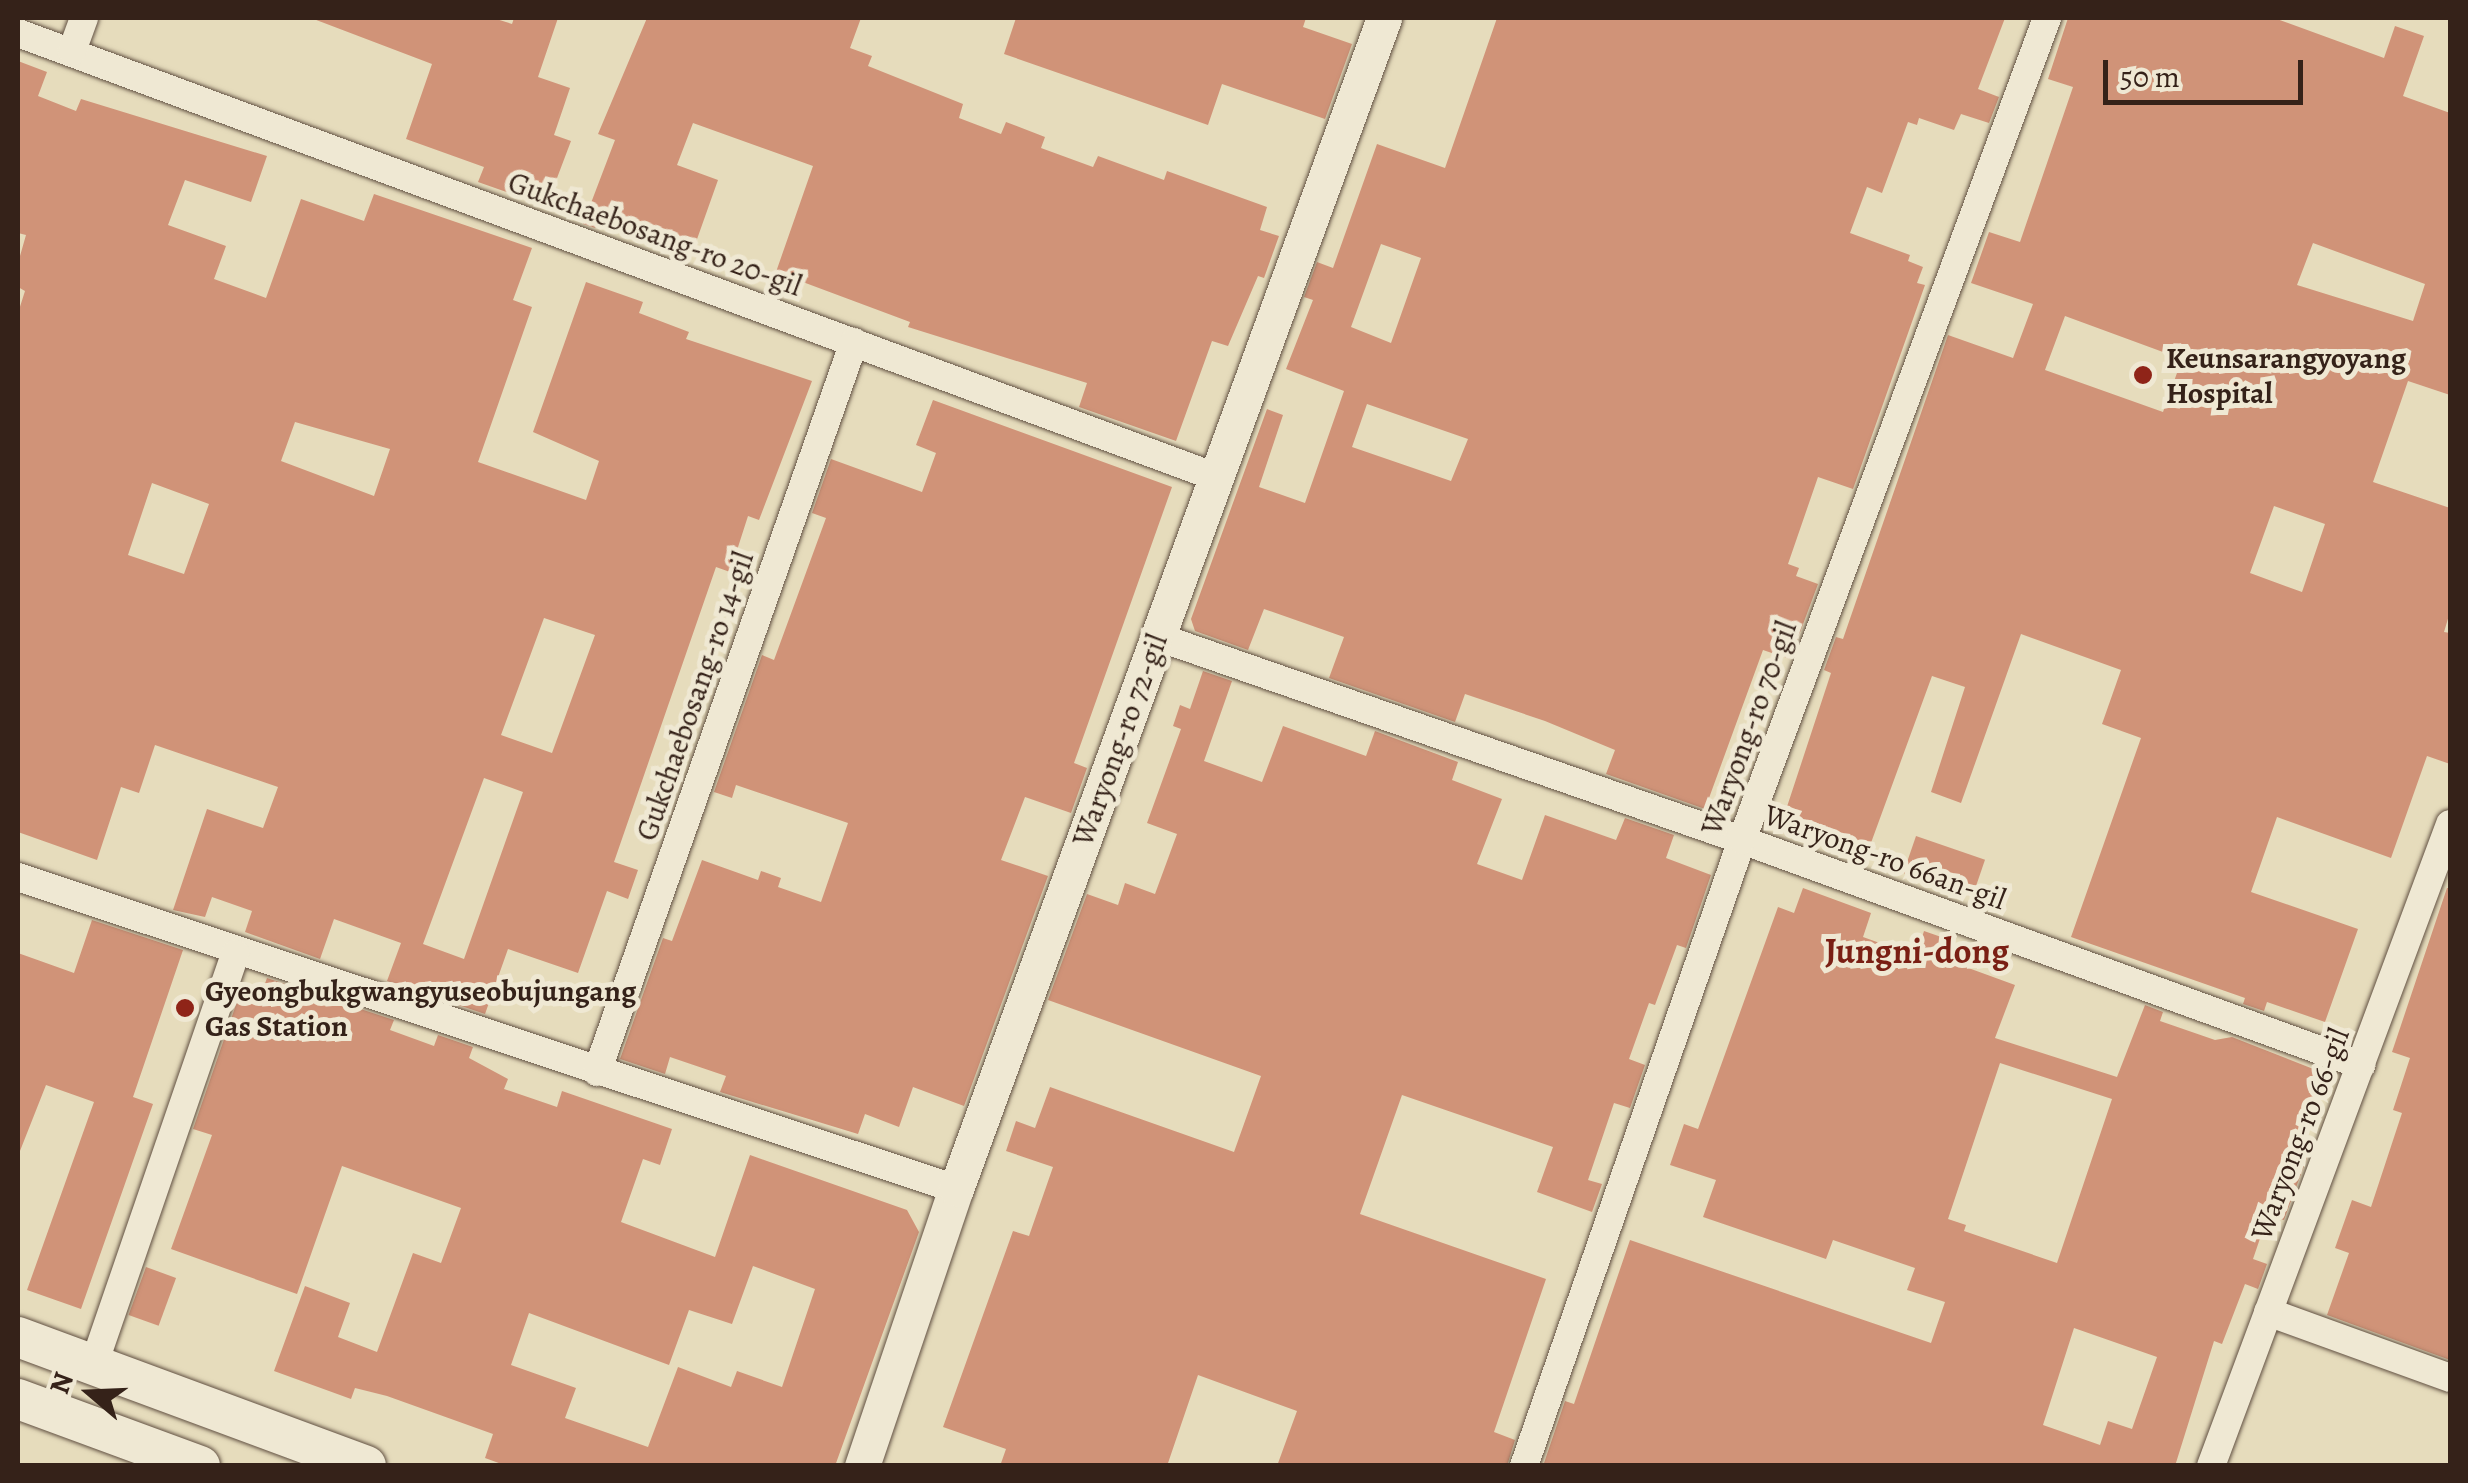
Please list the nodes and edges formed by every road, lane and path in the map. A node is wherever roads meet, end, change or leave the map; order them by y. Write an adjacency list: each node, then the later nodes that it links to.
1 (84, 18): 5 (street)
2 (1384, 18): 7 (street, Waryong-ro 72-gil)
3 (2047, 18): 10 (street, Waryong-ro 70-gil)
4 (18, 33): 5 (street, Gukchaebosang-ro 20-gil)
5 (72, 51): 6 (street, Gukchaebosang-ro 20-gil)
6 (854, 342): 7 (street, Gukchaebosang-ro 20-gil); 15 (street, Gukchaebosang-ro 14-gil)
7 (1216, 477): 8 (street, Waryong-ro 72-gil)
8 (1158, 638): 10 (street, Waryong-ro 66an-gil); 16 (street, Waryong-ro 72-gil)
9 (2450, 824): 11 (street, Waryong-ro 66-gil)
10 (1742, 840): 14 (street, Waryong-ro 66an-gil); 25 (street, Waryong-ro 70-gil)
11 (2442, 872): 14 (street, Waryong-ro 66-gil)
12 (18, 877): 13 (street)
13 (235, 954): 15 (street); 19 (street)
14 (2361, 1065): 17 (street, Waryong-ro 66-gil)
15 (597, 1072): 16 (street)
16 (956, 1189): 24 (street, Waryong-ro 72-gil)
17 (2268, 1312): 20 (street); 26 (street, Waryong-ro 66-gil)
18 (18, 1337): 19 (main road)
19 (94, 1364): 23 (main road)
20 (2450, 1378)
21 (18, 1399): 22 (main road)
22 (200, 1466)
23 (366, 1466)
24 (862, 1466)
25 (1524, 1466)
26 (2210, 1466)

